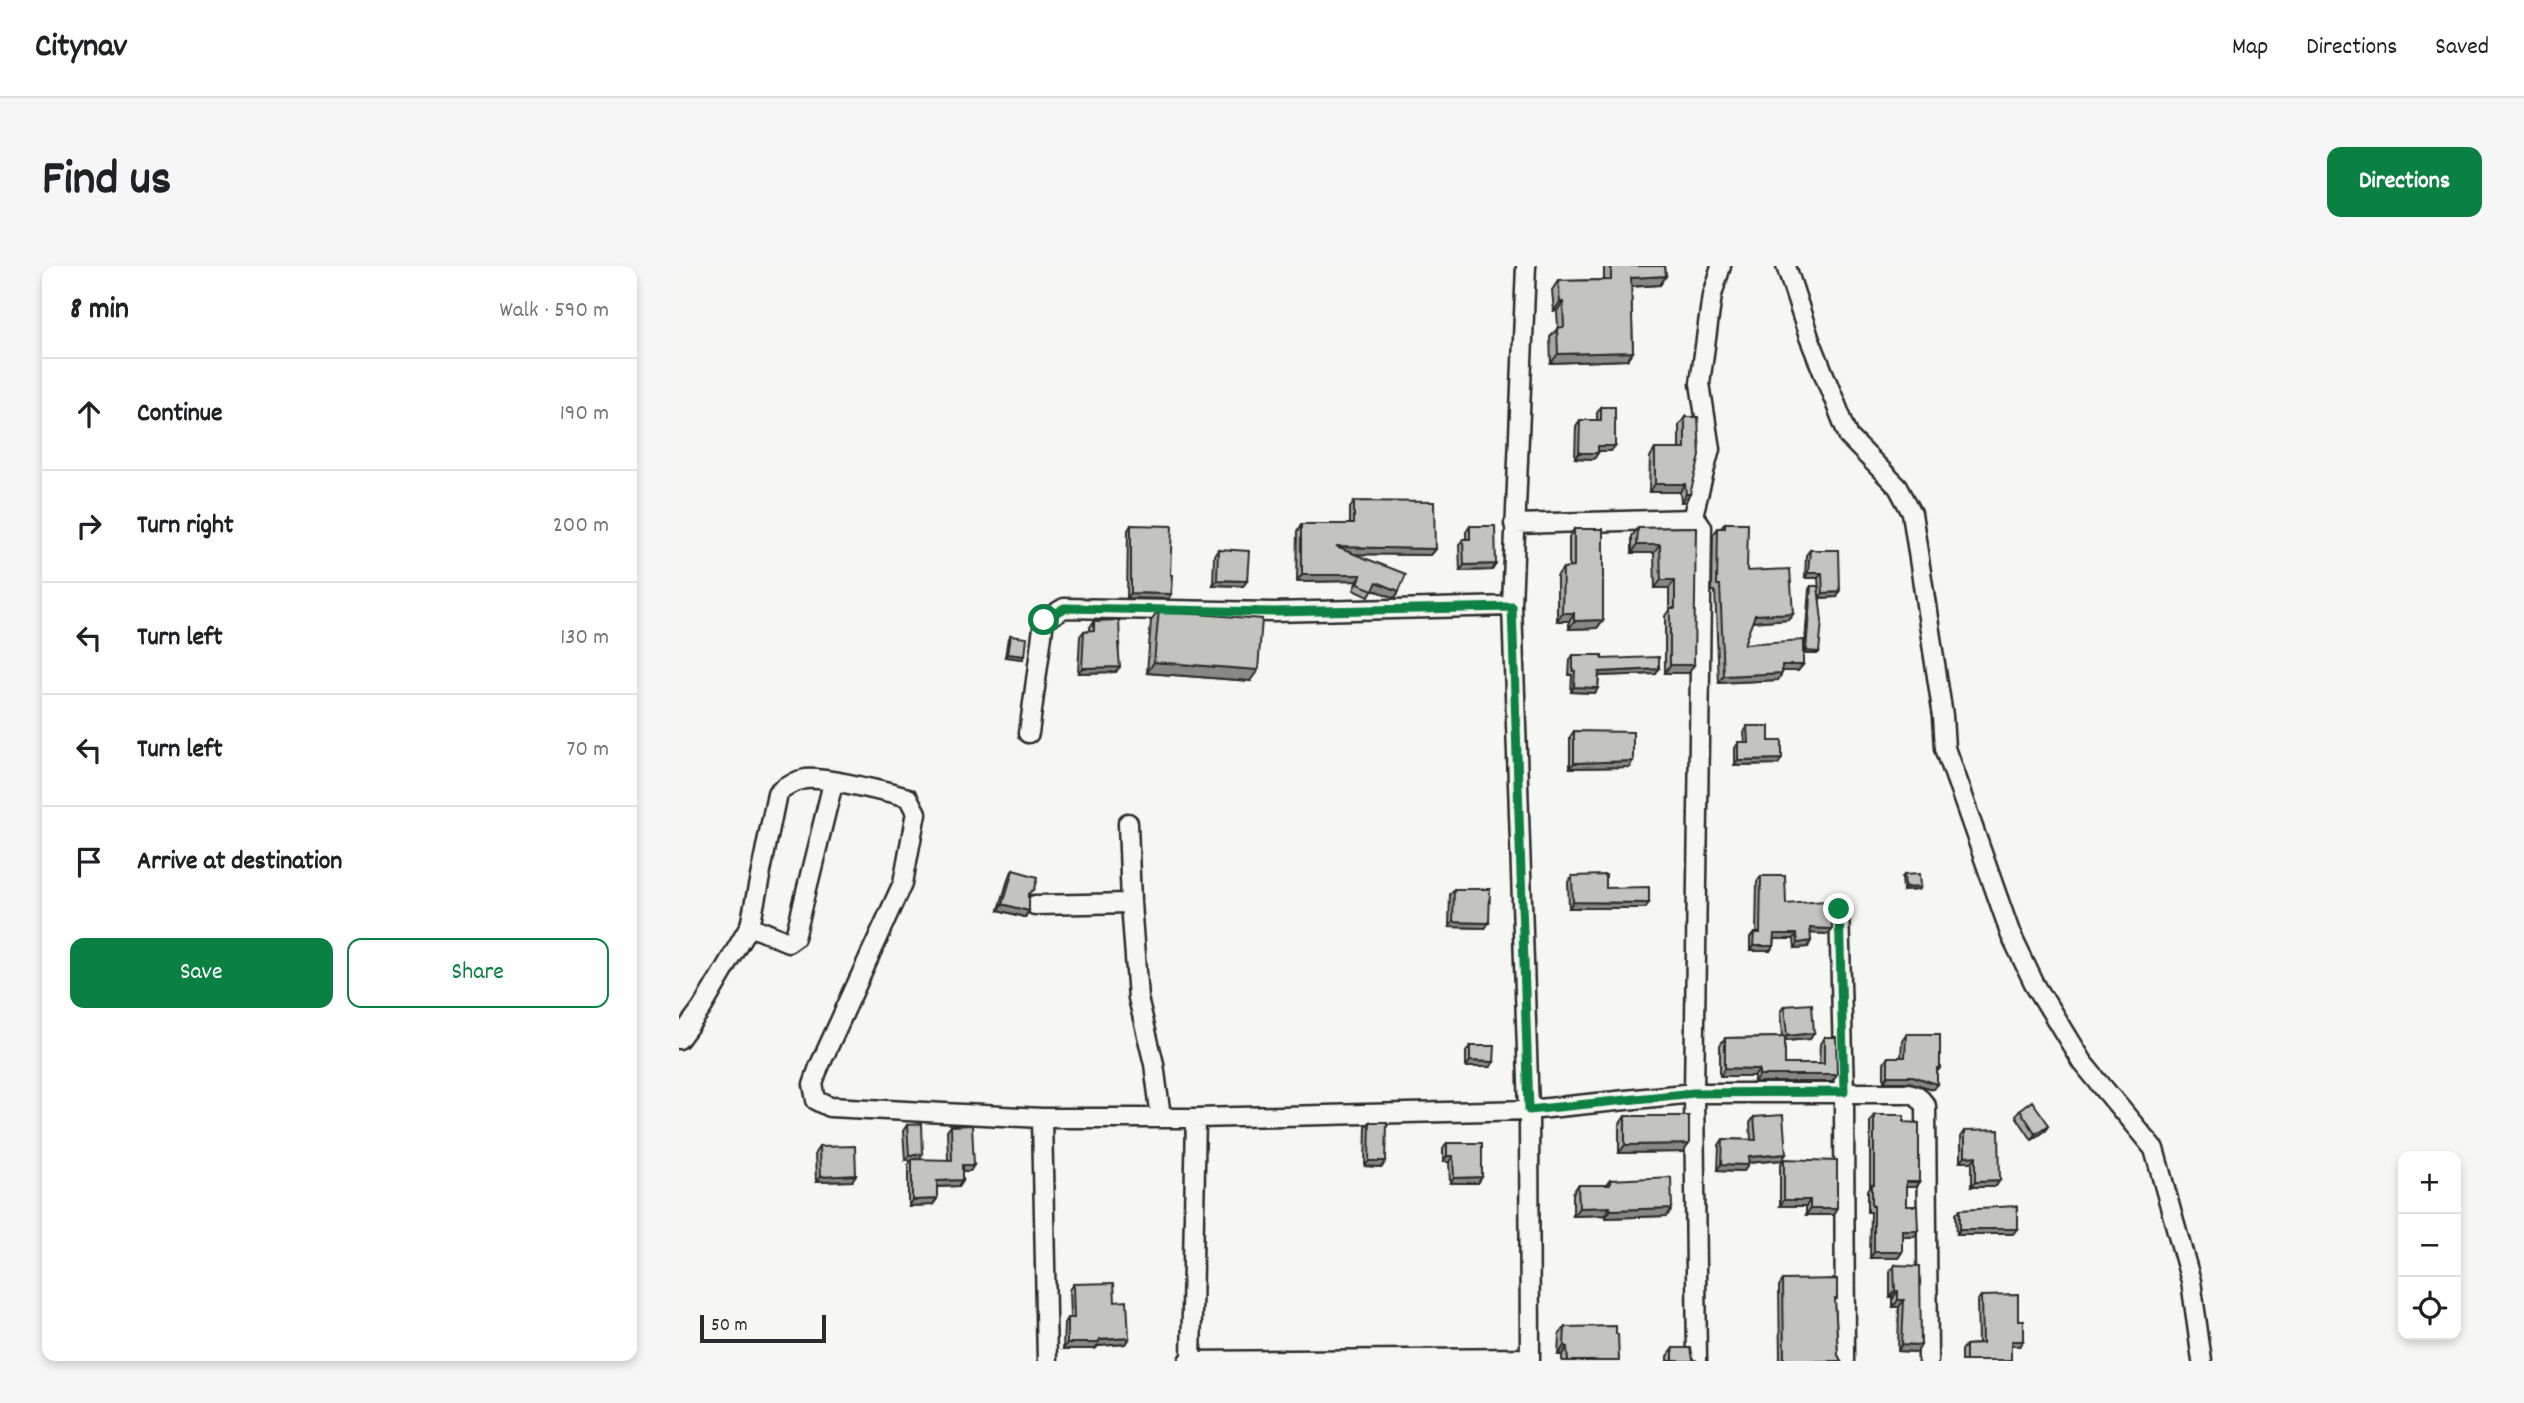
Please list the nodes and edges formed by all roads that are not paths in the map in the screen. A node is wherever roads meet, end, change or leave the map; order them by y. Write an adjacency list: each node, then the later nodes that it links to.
1 (1526, 266): 5 (street)
2 (1721, 266): 4 (street)
3 (1786, 266): 28 (street)
4 (1692, 519): 5 (street); 16 (street)
5 (1514, 524): 6 (street)
6 (1512, 607): 7 (street); 17 (street)
7 (1028, 733)
8 (833, 783): 13 (street); 13 (street); 18 (street)
9 (1128, 822): 10 (street)
10 (1131, 903): 11 (street); 19 (street)
11 (1035, 905)
12 (1839, 909): 15 (street)
13 (750, 926): 14 (street)
14 (679, 1039)
15 (1844, 1092): 16 (street); 26 (street); 27 (street)
16 (1694, 1093): 17 (street); 25 (street)
17 (1529, 1110): 20 (street); 21 (street)
18 (1042, 1118): 19 (street); 23 (street)
19 (1161, 1118): 20 (street)
20 (1196, 1118): 24 (street)
21 (1530, 1359): 22 (street)
22 (1351, 1360): 24 (street)
23 (1047, 1361)
24 (1189, 1361)
25 (1697, 1361)
26 (1845, 1361)
27 (1928, 1361)
28 (2201, 1361)

